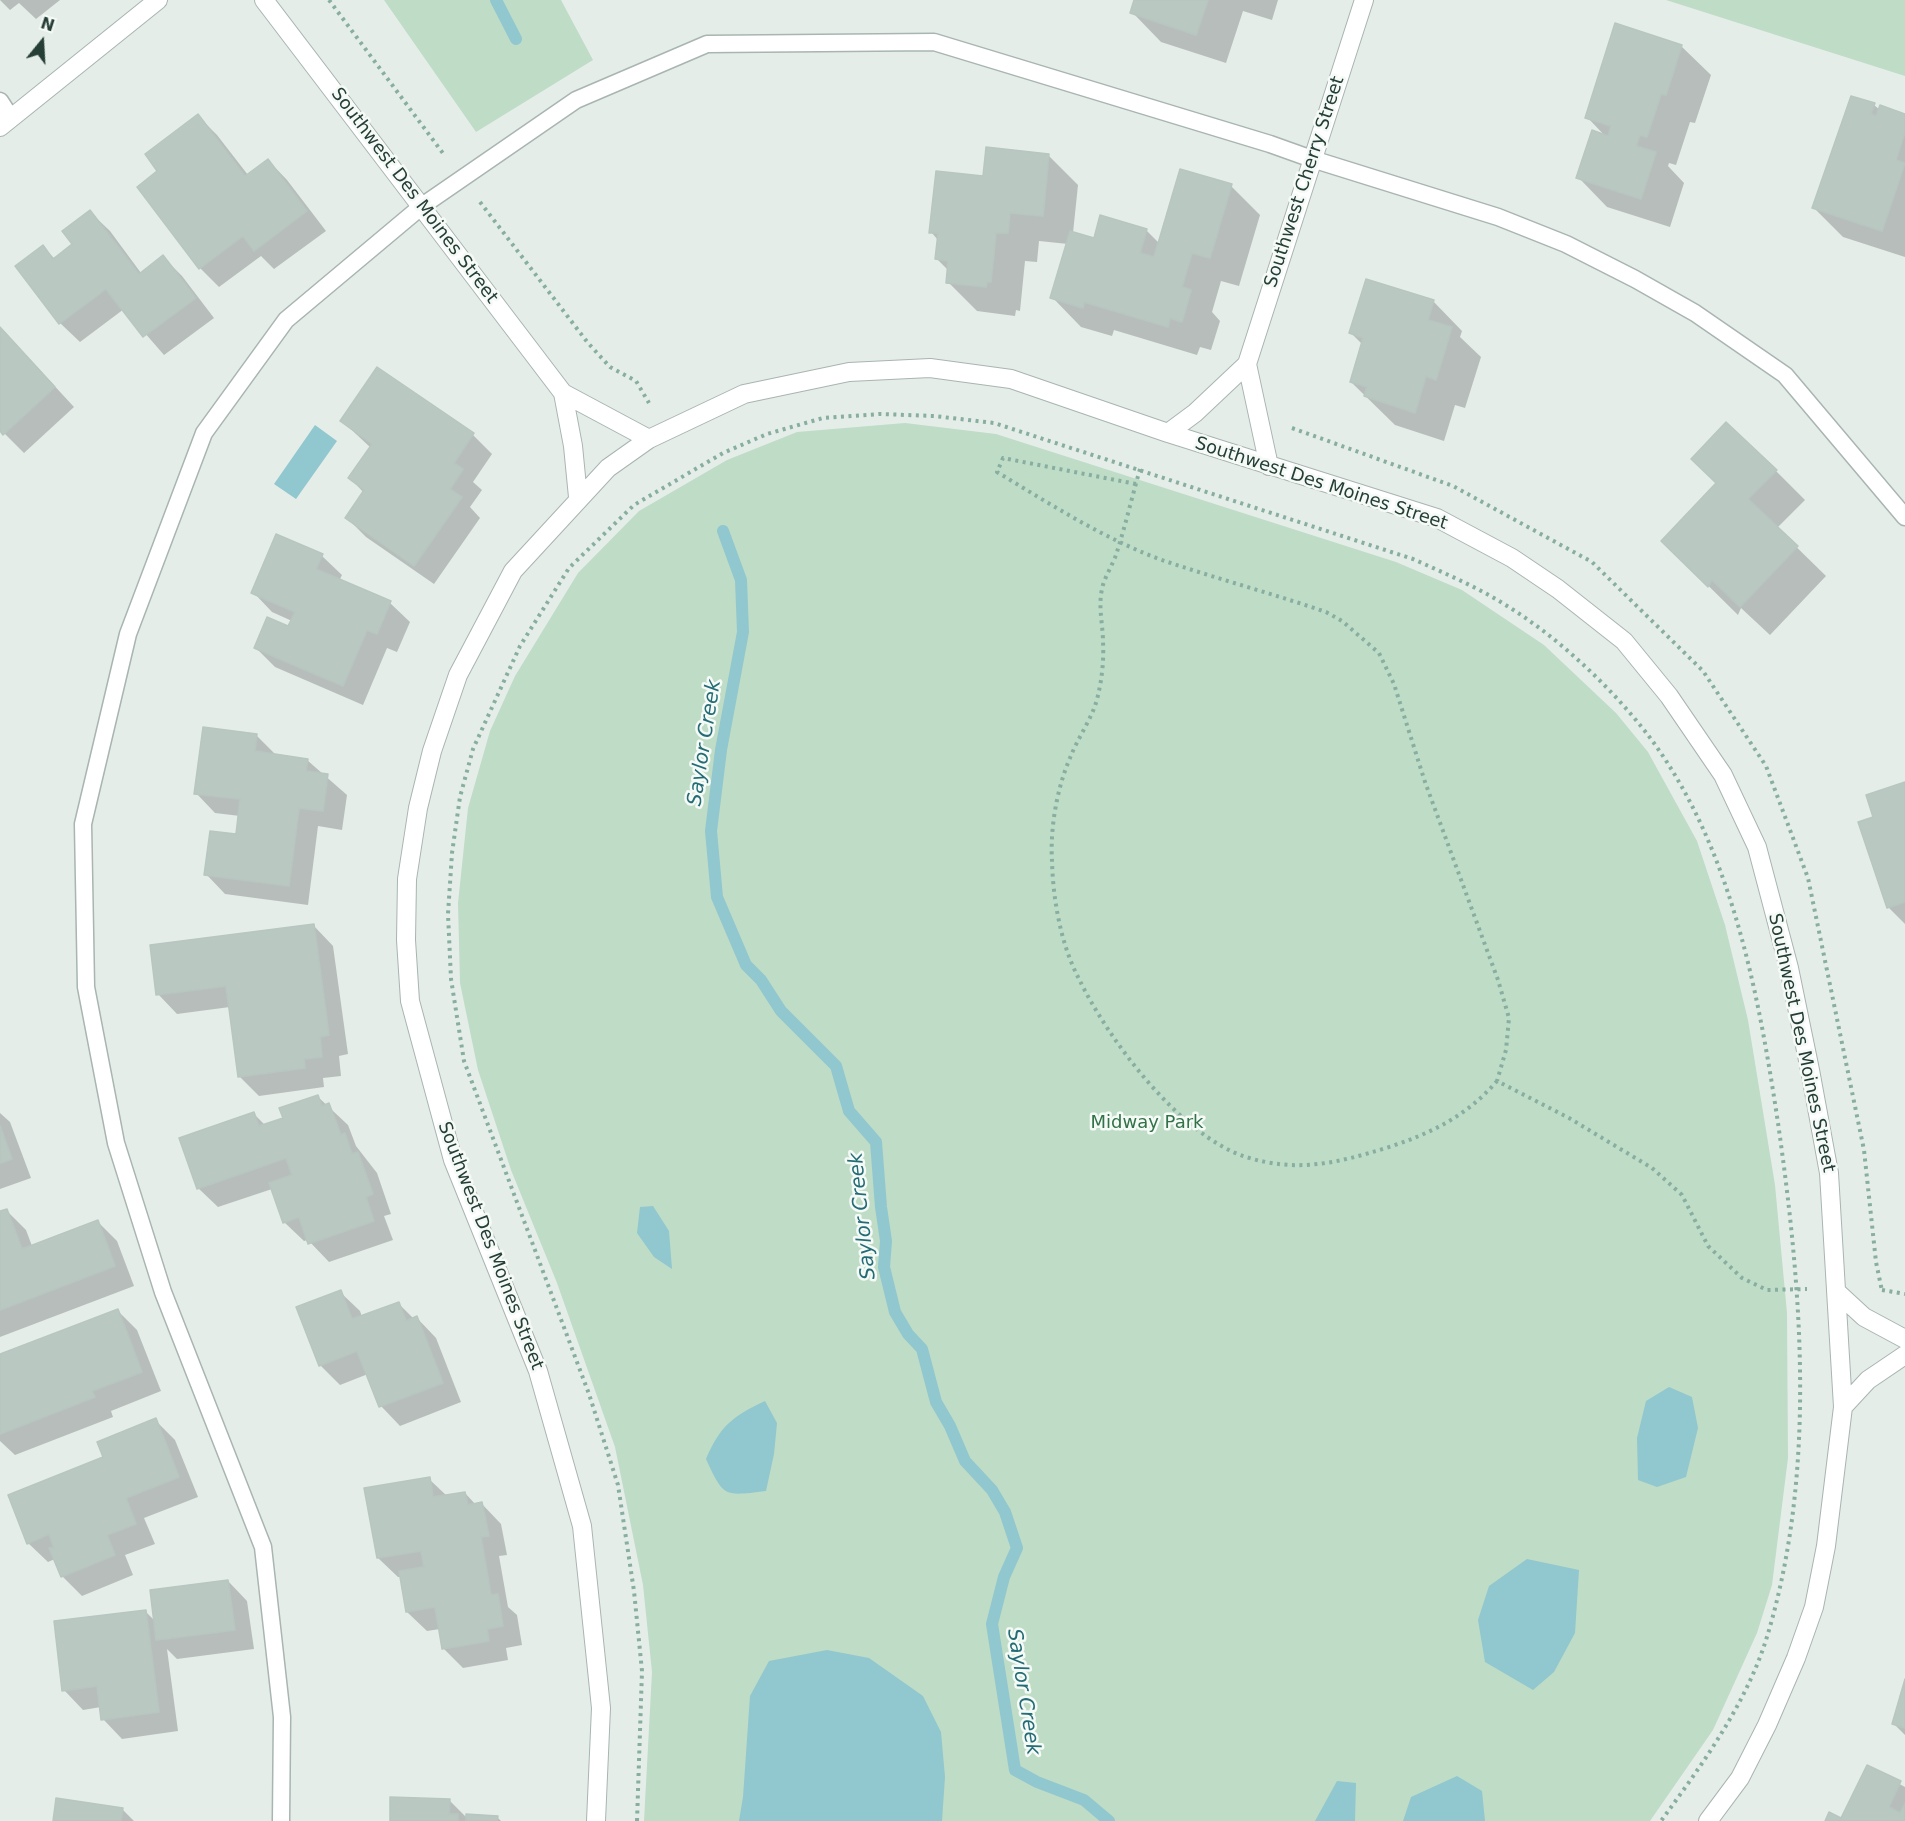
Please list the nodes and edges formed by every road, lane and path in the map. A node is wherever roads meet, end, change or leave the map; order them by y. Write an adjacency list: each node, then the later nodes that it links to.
1 (158, 0): 6 (street)
2 (264, 0): 10 (street, Southwest Des Moines Street)
3 (329, 0): 8 (path)
4 (1364, 0): 7 (street, Southwest Cherry Street)
5 (0, 101): 6 (lane)
6 (6, 122)
7 (1312, 159): 10 (lane); 11 (street, Southwest Cherry Street); 21 (lane)
8 (451, 164)
9 (474, 194): 13 (path)
10 (422, 206): 12 (street, Southwest Des Moines Street); 32 (lane)
11 (1247, 364): 15 (street, Southwest Cherry Street); 17 (street, Southwest Cherry Street)
12 (563, 393): 16 (street, Southwest Des Moines Street); 20 (street, Southwest Des Moines Street)
13 (651, 406)
14 (1298, 429): 25 (path)
15 (1168, 433): 16 (street, Southwest Des Moines Street); 17 (street, Southwest Des Moines Street)
16 (650, 439): 20 (street, Southwest Des Moines Street)
17 (1269, 466): 24 (street, Southwest Des Moines Street)
18 (1140, 469): 19 (path); 26 (path); 34 (path)
19 (1136, 484): 22 (path); 22 (path)
20 (578, 497): 33 (street, Southwest Des Moines Street)
21 (1905, 517)
22 (1120, 542): 23 (path); 23 (path)
23 (1497, 1081): 26 (path)
24 (1838, 1288): 25 (path); 26 (path); 28 (street); 31 (street, Southwest Des Moines Street)
25 (1882, 1290): 27 (path); 28 (path)
26 (1796, 1291): 35 (path)
27 (1905, 1294)
28 (1886, 1329): 29 (street)
29 (1905, 1339)
30 (1905, 1355): 31 (street)
31 (1843, 1407): 36 (street, Southwest Des Moines Street)
32 (281, 1821)
33 (596, 1821)
34 (637, 1821)
35 (1661, 1821)
36 (1708, 1821)

